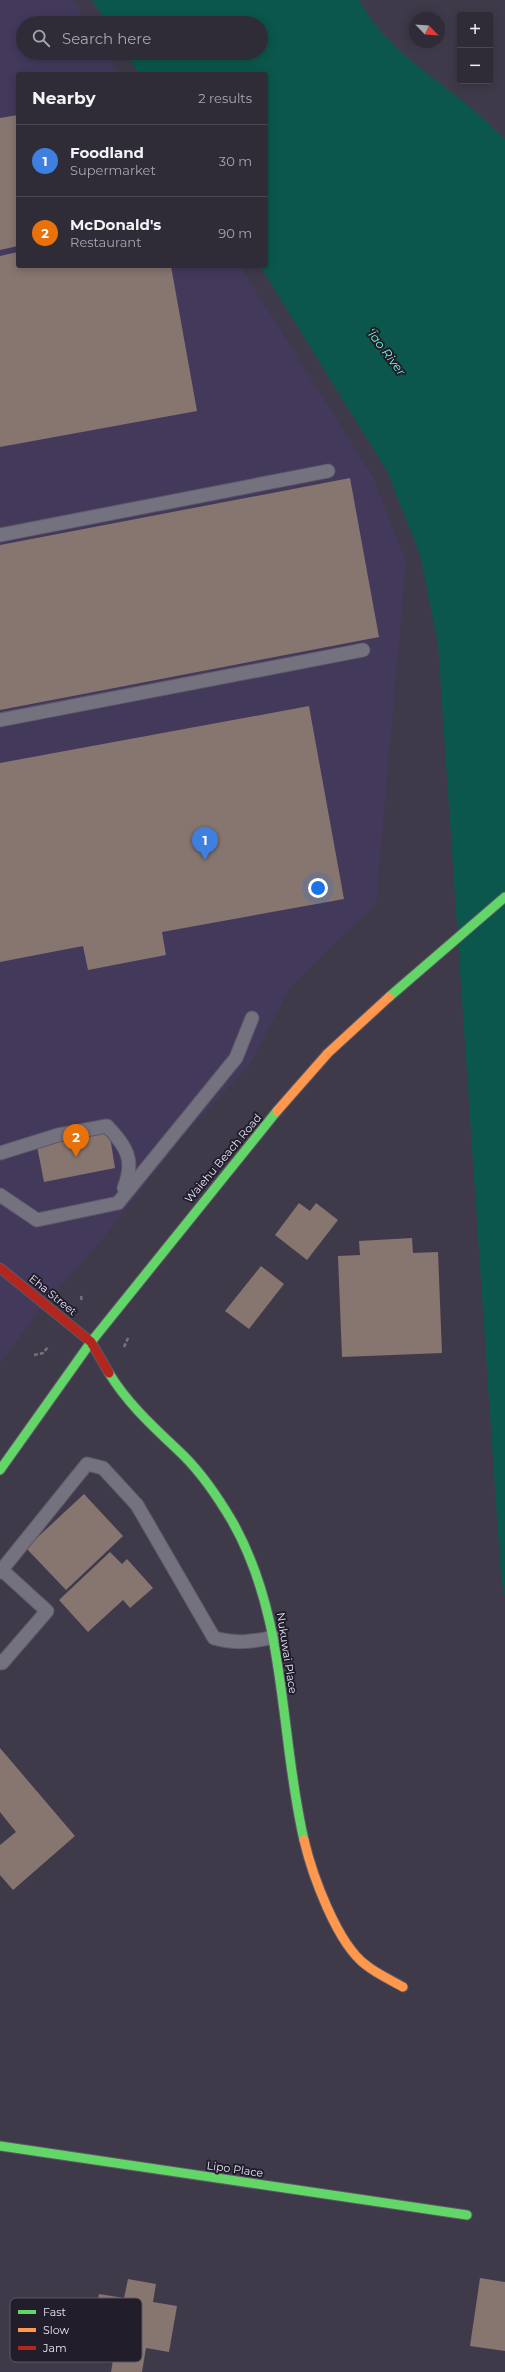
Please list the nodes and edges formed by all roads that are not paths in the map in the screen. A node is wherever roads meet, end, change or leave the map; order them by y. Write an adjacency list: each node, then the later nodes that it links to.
1 (328, 471): 2 (lane)
2 (0, 535)
3 (363, 650): 4 (lane)
4 (0, 720)
5 (505, 897): 11 (street, Waiehu Beach Road)
6 (252, 1018): 9 (lane)
7 (0, 1152): 9 (lane)
8 (0, 1195): 9 (lane)
9 (118, 1203)
10 (0, 1268): 11 (street, Eha Street)
11 (91, 1342): 12 (street, Waiehu Beach Road); 14 (street, Nukuwai Place)
12 (0, 1470)
13 (1, 1571): 14 (lane); 15 (lane)
14 (274, 1637): 16 (street, Nukuwai Place)
15 (0, 1660)
16 (402, 1986)
17 (0, 2146): 18 (street, Lipo Place)
18 (467, 2214)

